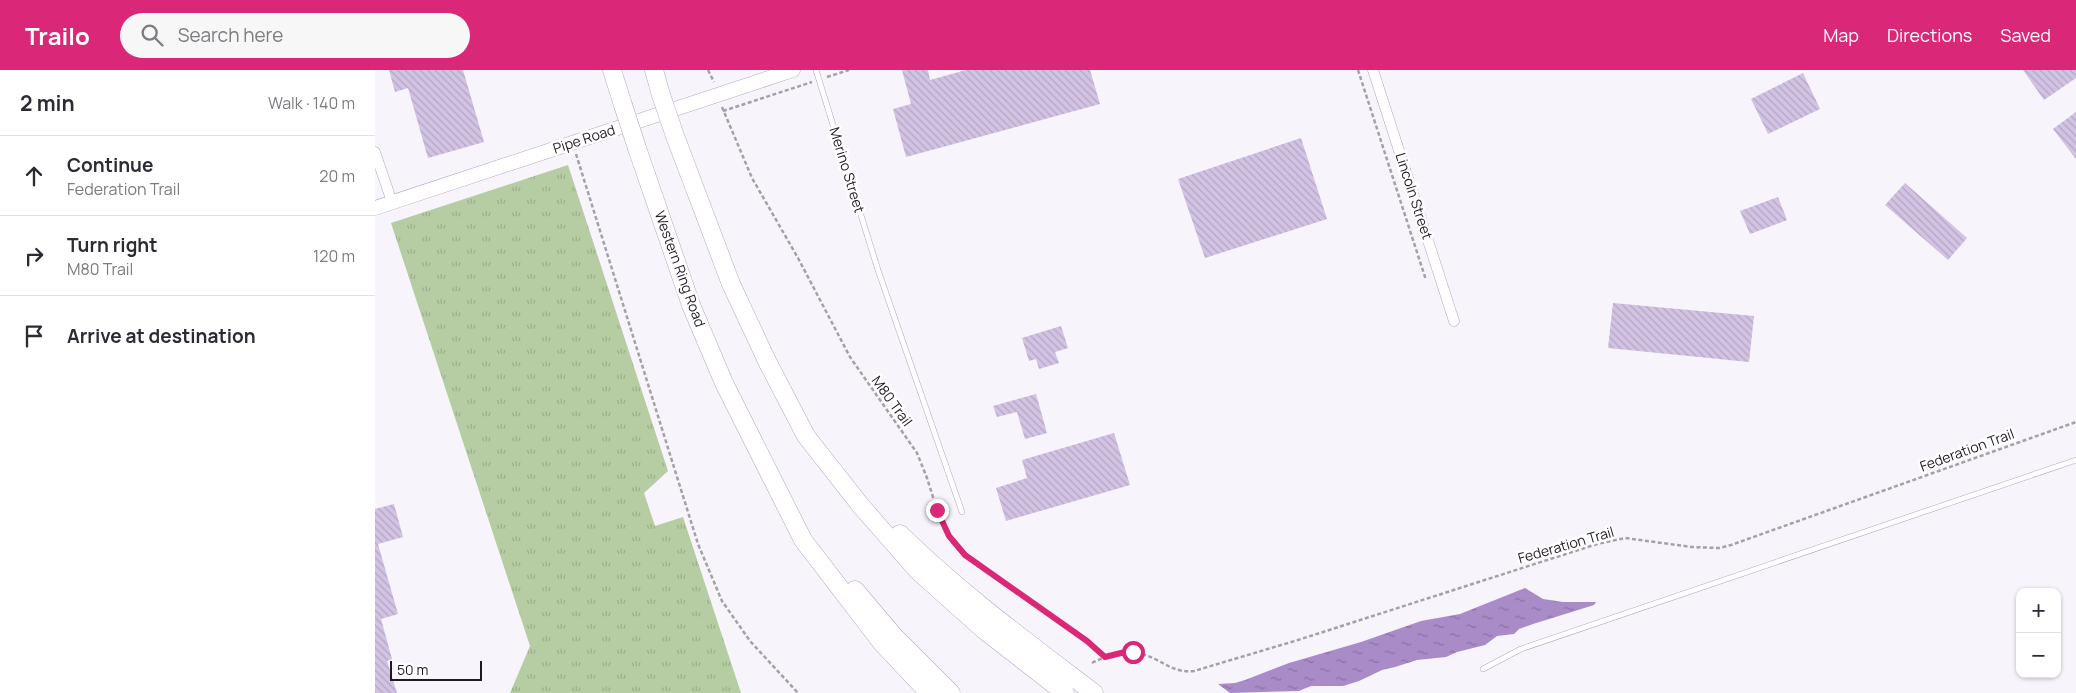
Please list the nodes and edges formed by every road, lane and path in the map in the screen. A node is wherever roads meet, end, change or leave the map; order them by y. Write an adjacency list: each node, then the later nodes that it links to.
1 (612, 70): 22 (highway, Western Ring Road, bridge)
2 (654, 70): 20 (highway, bridge)
3 (708, 70): 10 (path)
4 (793, 70): 13 (street, Pipe Road)
5 (816, 70): 9 (lane, Merino Street)
6 (849, 70): 9 (path)
7 (1358, 70): 17 (path)
8 (1373, 70): 18 (street, Lincoln Street)
9 (820, 80): 12 (path); 23 (lane, Merino Street)
10 (715, 85)
11 (721, 105): 12 (path, M80 Trail)
12 (723, 112): 24 (path, M80 Trail)
13 (573, 143): 15 (street, Pipe Road); 27 (path)
14 (375, 152): 15 (street)
15 (392, 202): 16 (street, Pipe Road)
16 (375, 208)
17 (1426, 280)
18 (1454, 321)
19 (2076, 422): 24 (path, Federation Trail)
20 (806, 436): 30 (highway); 31 (highway)
21 (2076, 460): 26 (lane)
22 (764, 461): 28 (highway); 29 (highway)
23 (962, 512)
24 (1105, 657): 25 (path, Federation Trail)
25 (1092, 663)
26 (1483, 669)
27 (798, 693)
28 (929, 693)
29 (951, 693)
30 (1065, 693)
31 (1094, 693)

